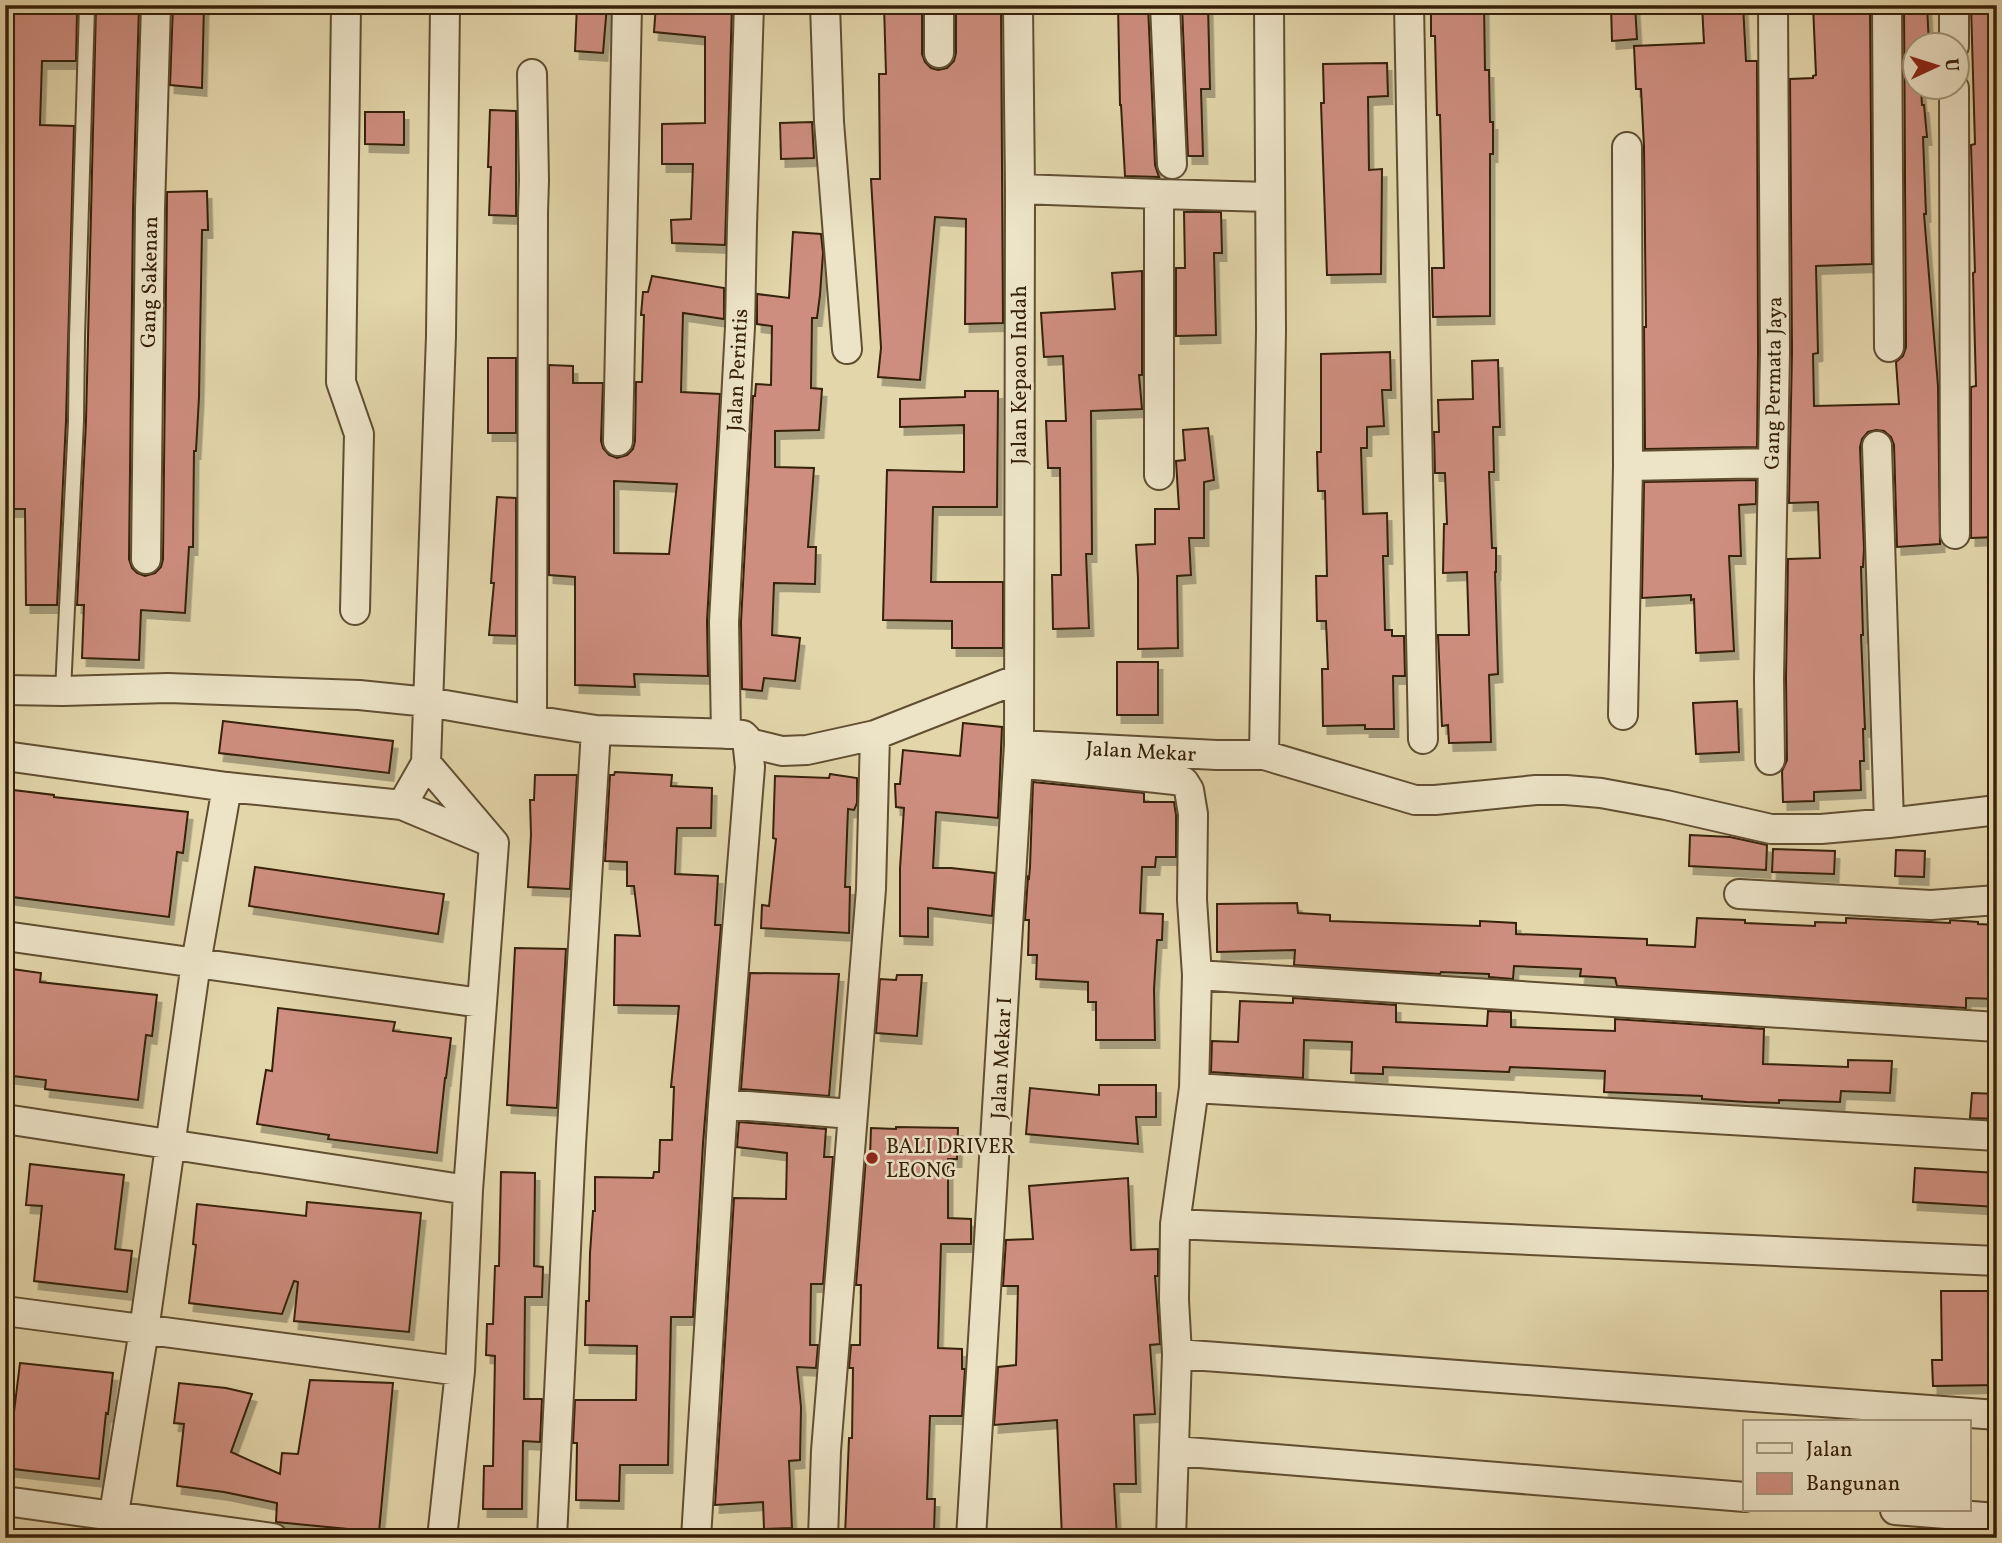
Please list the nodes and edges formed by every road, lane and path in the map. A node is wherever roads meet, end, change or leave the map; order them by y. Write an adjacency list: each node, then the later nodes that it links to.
1 (156, 5): 33 (street, Gang Sakenan)
2 (346, 5): 34 (street)
3 (445, 5): 38 (street)
4 (627, 5): 27 (street)
5 (749, 5): 43 (street, Jalan Perintis)
6 (825, 5): 26 (street)
7 (939, 5): 17 (street)
8 (1018, 5): 22 (street, Jalan Kepaon Indah)
9 (1165, 5): 21 (street)
10 (1269, 5): 24 (street)
11 (1409, 5): 44 (street)
12 (1773, 5): 29 (street, Gang Permata Jaya)
13 (1887, 5): 25 (street)
14 (1954, 5): 16 (street)
15 (87, 7): 37 (lane)
16 (1954, 32)
17 (939, 53)
18 (532, 74): 40 (street)
19 (1954, 102): 32 (street)
20 (1626, 148): 30 (street)
21 (1172, 164)
22 (1020, 189): 23 (street); 35 (street, Jalan Kepaon Indah)
23 (1160, 194): 24 (street); 31 (street)
24 (1269, 198): 46 (street)
25 (1889, 347)
26 (847, 349)
27 (618, 441)
28 (1877, 446): 53 (street)
29 (1772, 463): 30 (street); 48 (street, Gang Permata Jaya)
30 (1628, 466): 39 (street)
31 (1159, 475)
32 (1955, 534)
33 (146, 559)
34 (355, 610)
35 (1018, 679): 42 (street); 45 (street, Jalan Kepaon Indah)
36 (5, 690): 37 (street)
37 (63, 691): 38 (street)
38 (428, 702): 40 (street); 49 (street)
39 (1623, 715)
40 (532, 720): 41 (street)
41 (596, 730): 43 (street); 84 (street)
42 (875, 735): 43 (street); 64 (street)
43 (737, 738): 63 (street, Jalan Perintis)
44 (1423, 739)
45 (1019, 754): 46 (street, Jalan Mekar); 59 (street); 87 (street, Jalan Mekar I)
46 (1264, 755): 53 (street, Jalan Mekar)
47 (5, 756): 50 (street)
48 (1770, 760)
49 (426, 763): 51 (street); 54 (street)
50 (227, 787): 51 (street); 58 (street)
51 (402, 804): 54 (street)
52 (1997, 810): 53 (street, Jalan Mekar)
53 (1889, 823)
54 (494, 843): 60 (street)
55 (1739, 894): 56 (street)
56 (1997, 900)
57 (5, 936): 58 (street)
58 (196, 963): 60 (street); 67 (street)
59 (1197, 975): 61 (street); 62 (street)
60 (481, 1003): 68 (street)
61 (1997, 1027)
62 (1194, 1088): 66 (street); 69 (street)
63 (723, 1104): 64 (street); 85 (street, Jalan Perintis)
64 (852, 1114): 86 (street)
65 (5, 1118): 67 (street)
66 (1997, 1136)
67 (170, 1144): 68 (street); 72 (street)
68 (468, 1190): 74 (street)
69 (1175, 1224): 70 (street); 73 (street)
70 (1997, 1261)
71 (5, 1311): 72 (street)
72 (144, 1330): 74 (street); 81 (street)
73 (1177, 1354): 75 (street); 76 (street)
74 (460, 1371): 83 (street)
75 (1997, 1415)
76 (1175, 1451): 77 (street); 88 (street)
77 (1743, 1497)
78 (5, 1501): 81 (street)
79 (1920, 1512): 80 (street)
80 (1997, 1518)
81 (112, 1527): 82 (street)
82 (273, 1538)
83 (442, 1538)
84 (552, 1538)
85 (696, 1538)
86 (823, 1538)
87 (971, 1538)
88 (1171, 1538)

